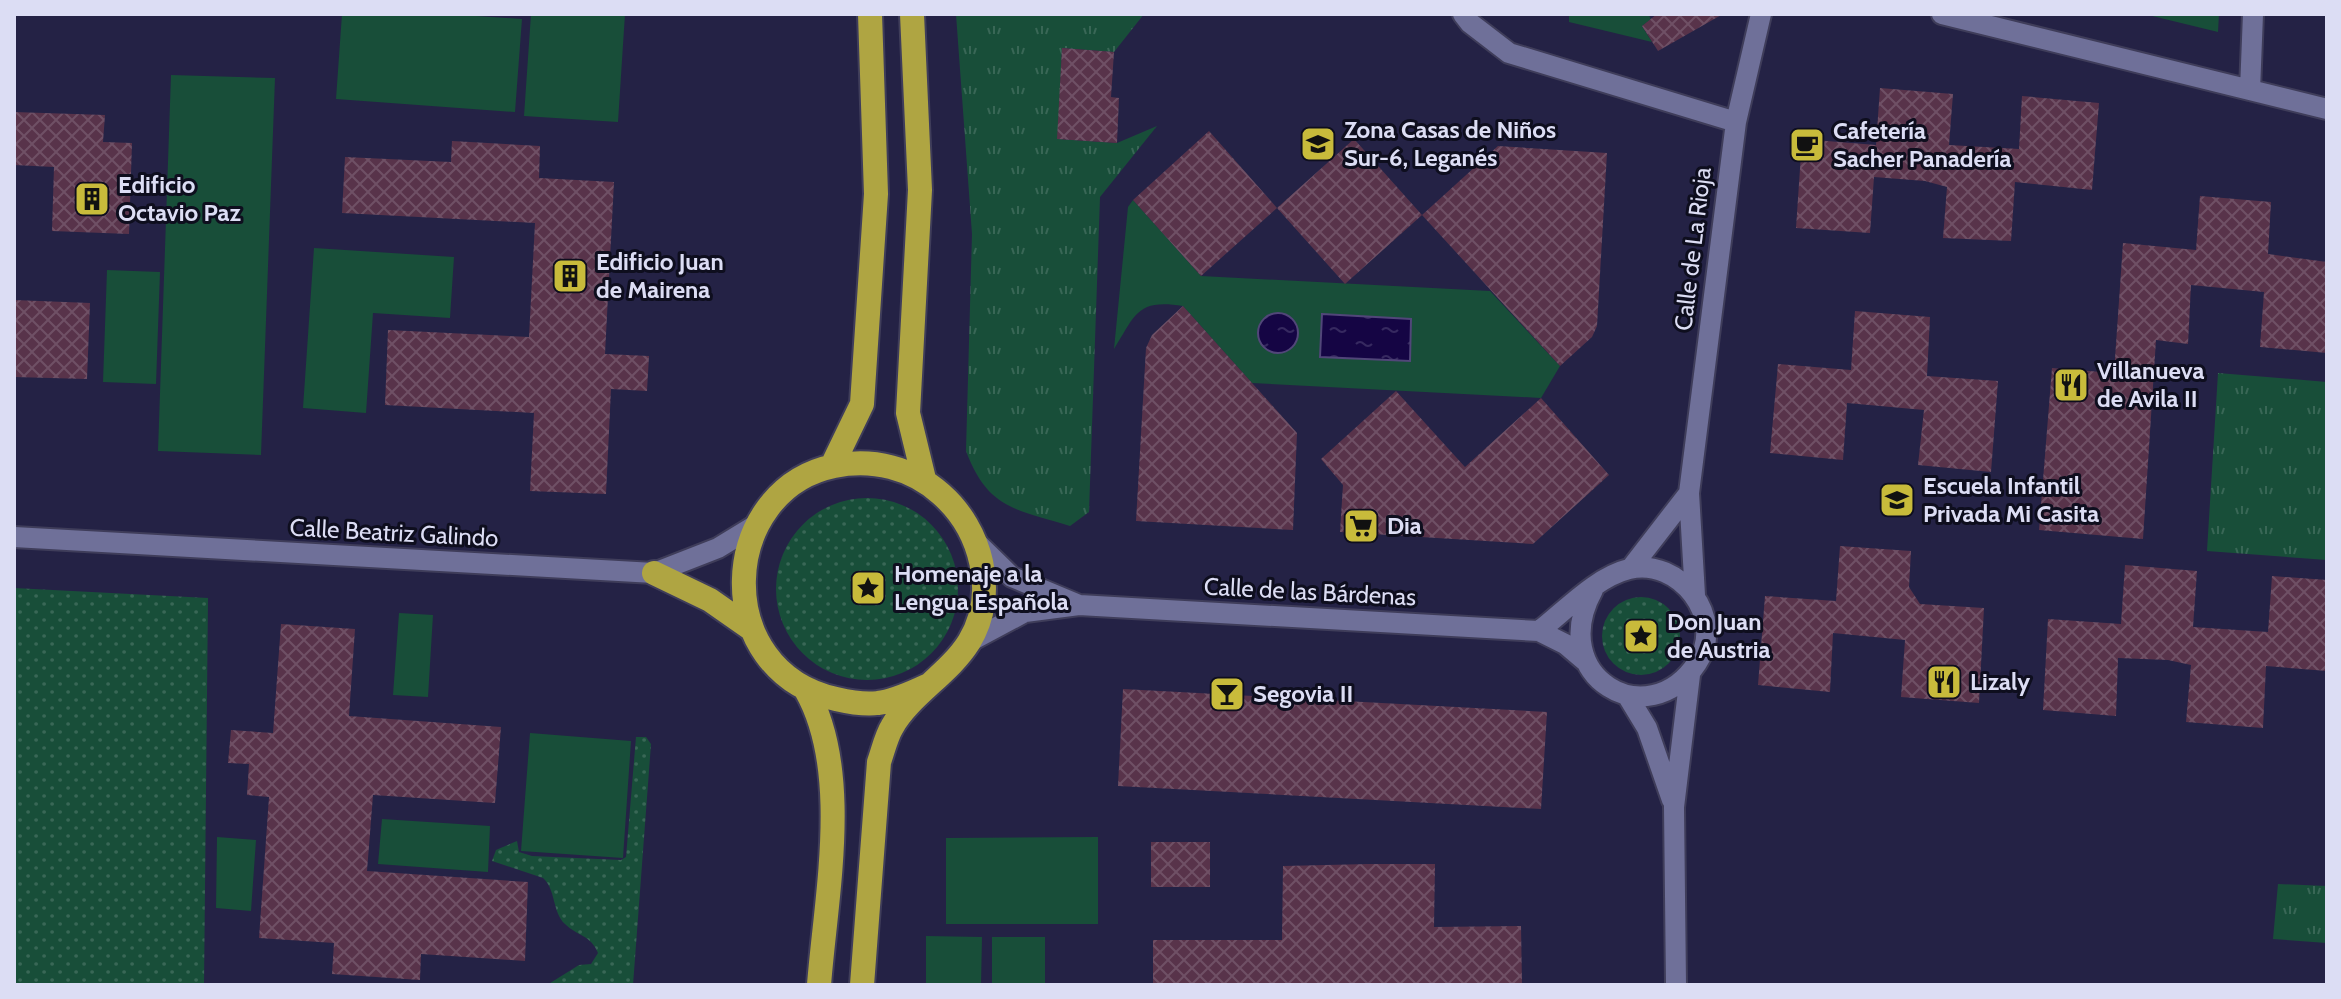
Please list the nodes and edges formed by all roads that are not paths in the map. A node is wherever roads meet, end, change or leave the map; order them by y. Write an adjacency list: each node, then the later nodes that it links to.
1 (870, 14): 10 (highway)
2 (912, 14): 11 (highway)
3 (1463, 14): 9 (street)
4 (1761, 14): 9 (street, Calle de La Rioja)
5 (1942, 14): 7 (street)
6 (2253, 14): 7 (street)
7 (2250, 90): 8 (street)
8 (2327, 109)
9 (1736, 122): 12 (street, Calle de La Rioja)
10 (832, 466): 11 (highway); 13 (highway)
11 (924, 479): 15 (highway)
12 (1689, 493): 16 (street); 19 (street, Calle de La Rioja)
13 (759, 523): 17 (street, Calle Beatriz Galindo); 21 (highway)
14 (14, 537): 17 (street, Calle Beatriz Galindo)
15 (977, 543): 20 (street, Calle de las Bárdenas); 23 (highway)
16 (1631, 568): 18 (street); 19 (street)
17 (654, 573): 21 (highway)
18 (1593, 590): 22 (street); 24 (street)
19 (1695, 595): 25 (street)
20 (1079, 605): 22 (street, Calle de las Bárdenas); 23 (street, Calle de las Bárdenas)
21 (750, 628): 27 (highway)
22 (1539, 631): 24 (street, Calle de las Bárdenas)
23 (969, 642): 26 (highway)
24 (1585, 661): 28 (street)
25 (1690, 675): 28 (street); 29 (street)
26 (929, 685): 27 (highway); 31 (highway)
27 (806, 690): 30 (highway)
28 (1627, 695): 29 (street)
29 (1674, 807): 32 (street)
30 (819, 985)
31 (862, 985)
32 (1676, 985)

